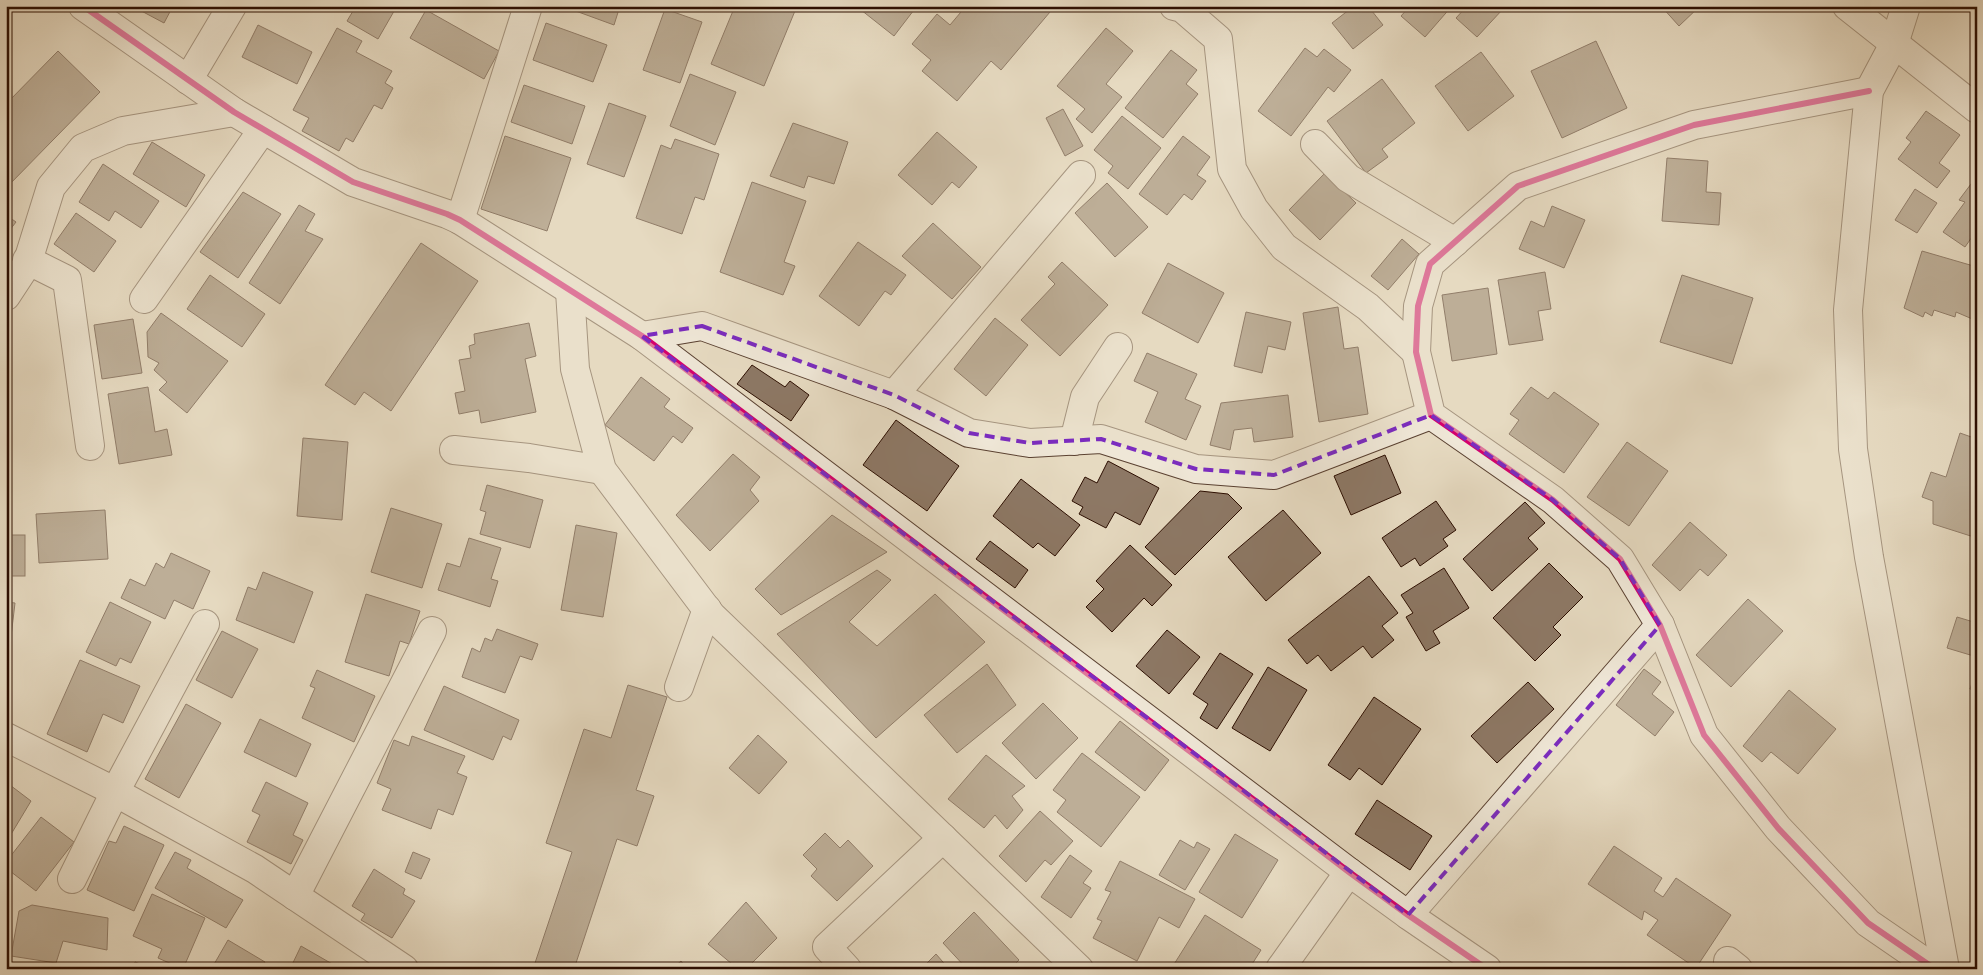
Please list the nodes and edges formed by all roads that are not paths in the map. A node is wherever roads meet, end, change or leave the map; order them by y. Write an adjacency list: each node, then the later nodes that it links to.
1 (83, 6): 8 (street)
2 (232, 6): 8 (street)
3 (528, 6): 15 (street)
4 (1174, 6): 23 (street)
5 (1847, 6): 7 (street)
6 (1906, 6): 7 (street)
7 (1894, 44): 9 (street); 10 (street)
8 (188, 80): 11 (street)
9 (1869, 91): 16 (street); 48 (street)
10 (1977, 108)
11 (234, 112): 12 (street); 17 (street)
12 (263, 129): 15 (street); 20 (street)
13 (1315, 144): 16 (street)
14 (1081, 175): 24 (street)
15 (460, 220): 18 (street)
16 (1455, 242): 23 (street)
17 (28, 260): 19 (street); 27 (street)
18 (570, 291): 21 (street); 29 (street)
19 (6, 296)
20 (144, 299)
21 (642, 336): 24 (street); 38 (street)
22 (1118, 347): 26 (street)
23 (1416, 352): 25 (street)
24 (894, 395): 26 (street)
25 (1431, 415): 26 (street); 32 (street)
26 (1074, 441)
27 (90, 446)
28 (454, 450): 29 (street)
29 (602, 470): 30 (street)
30 (707, 609): 34 (street); 37 (street)
31 (205, 624): 36 (street)
32 (1660, 625): 41 (street); 47 (street)
33 (432, 631): 40 (street)
34 (679, 687)
35 (6, 737): 36 (street)
36 (115, 792): 39 (street); 40 (street)
37 (943, 838): 43 (street); 44 (street)
38 (1349, 872): 41 (street); 45 (street)
39 (72, 879)
40 (294, 896): 42 (street)
41 (1408, 915): 46 (street)
42 (404, 969)
43 (846, 969)
44 (1079, 969)
45 (1280, 969)
46 (1487, 969)
47 (1935, 969)
48 (1945, 969)

